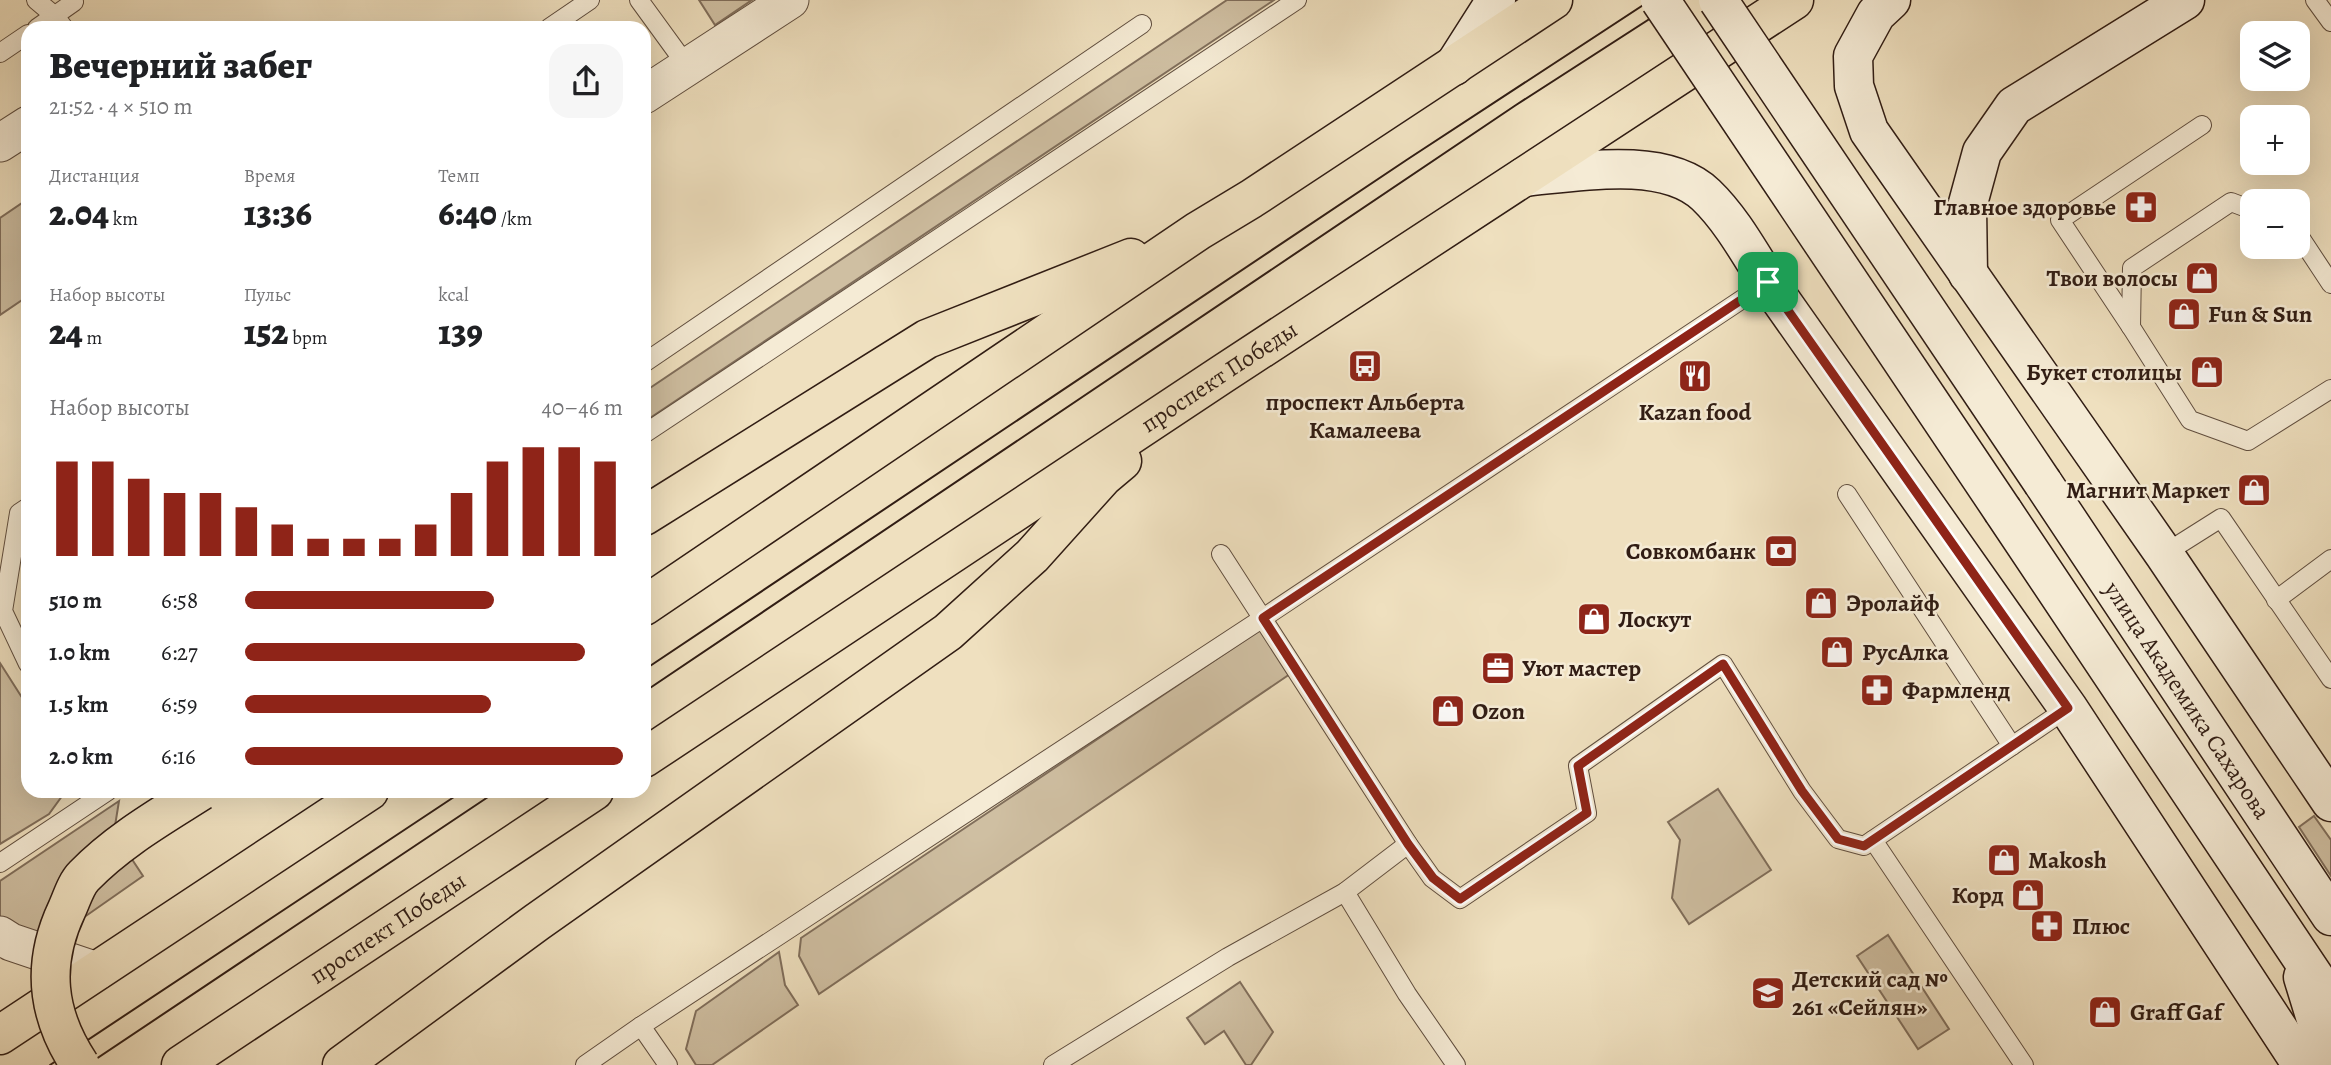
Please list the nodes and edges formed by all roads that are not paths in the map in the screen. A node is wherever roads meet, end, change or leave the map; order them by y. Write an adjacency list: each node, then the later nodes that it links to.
1 (36, 0): 15 (lane)
2 (590, 0): 17 (lane)
3 (639, 0): 22 (lane)
4 (790, 0): 22 (street)
5 (1297, 0): 39 (lane)
6 (1496, 0): 23 (main road)
7 (1553, 0): 23 (main road)
8 (1660, 0): 65 (main road, bridge)
9 (1718, 0): 63 (main road, улица Академика Сахарова, bridge)
10 (1794, 0): 28 (main road, проспект Победы)
11 (1891, 0): 32 (main road)
12 (2185, 0): 32 (main road)
13 (2315, 0): 18 (lane)
14 (74, 2): 16 (lane)
15 (58, 21)
16 (60, 21)
17 (559, 21)
18 (2331, 22)
19 (1142, 24): 36 (lane)
20 (21, 39): 21 (lane)
21 (0, 54)
22 (687, 65): 24 (street)
23 (1454, 65): 30 (main road)
24 (651, 90)
25 (2203, 125): 35 (lane)
26 (21, 130): 27 (street)
27 (0, 143)
28 (1524, 177): 33 (main road); 37 (main road, проспект Победы)
29 (2240, 205): 35 (lane)
30 (1198, 231): 42 (main road); 47 (main road)
31 (2310, 252): 34 (lane)
32 (1968, 274): 44 (main road)
33 (1768, 282): 48 (lane); 51 (main road)
34 (2331, 284)
35 (2131, 327): 38 (lane)
36 (651, 358)
37 (1221, 375): 53 (main road, проспект Победы); 72 (main road)
38 (2331, 389)
39 (651, 429)
40 (1847, 494): 52 (lane)
41 (21, 512): 49 (lane)
42 (651, 512)
43 (1221, 554): 48 (lane)
44 (2164, 554): 46 (lane); 58 (main road)
45 (2331, 559): 46 (lane)
46 (2277, 600): 50 (lane)
47 (651, 601)
48 (1263, 618): 60 (lane); 68 (lane)
49 (21, 649)
50 (2331, 679)
51 (2068, 708): 52 (lane); 78 (main road)
52 (2012, 746): 59 (lane)
53 (651, 753)
54 (91, 798): 61 (lane)
55 (190, 798): 70 (main road, bridge)
56 (358, 798): 66 (main road)
57 (583, 798): 71 (main road, проспект Победы)
58 (2331, 802)
59 (1873, 840): 60 (lane); 77 (lane)
60 (1408, 844): 62 (lane)
61 (0, 863)
62 (1345, 892): 75 (lane); 76 (lane)
63 (2331, 916)
64 (0, 935): 66 (street)
65 (2293, 944): 67 (main road); 79 (main road)
66 (97, 971): 69 (main road)
67 (2331, 1002)
68 (641, 1026): 73 (lane); 74 (lane)
69 (0, 1035)
70 (80, 1065)
71 (181, 1065)
72 (342, 1065)
73 (585, 1065)
74 (668, 1065)
75 (1053, 1065)
76 (1456, 1065)
77 (2024, 1065)
78 (2302, 1065)
79 (2330, 1065)

